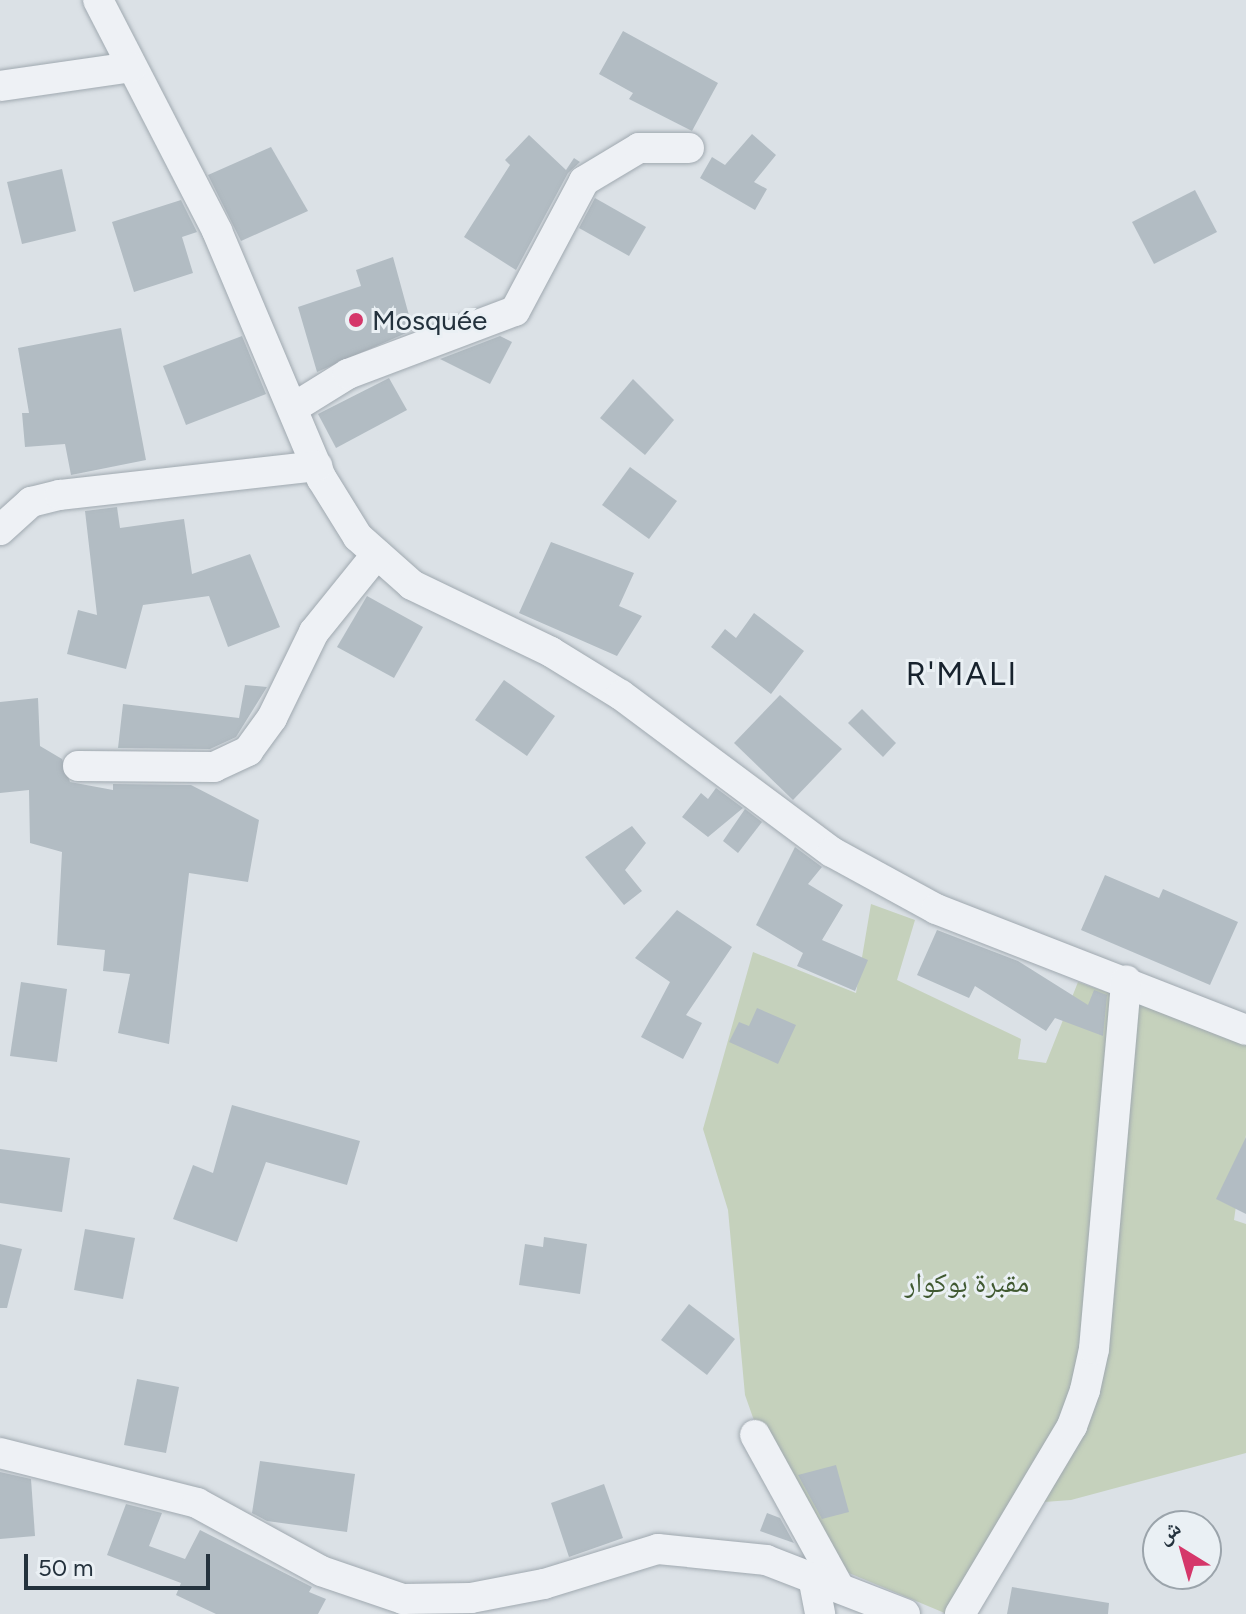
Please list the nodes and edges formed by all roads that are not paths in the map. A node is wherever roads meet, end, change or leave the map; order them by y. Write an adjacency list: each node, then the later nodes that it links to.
1 (98, 0): 2 (street)
2 (132, 67): 3 (street); 5 (street)
3 (0, 86)
4 (689, 148): 5 (street)
5 (293, 408): 6 (street)
6 (317, 466): 7 (street); 8 (street)
7 (0, 530)
8 (377, 554): 9 (street); 10 (street)
9 (78, 766)
10 (1126, 980): 11 (street); 17 (street)
11 (1246, 1030)
12 (755, 1435): 14 (street)
13 (0, 1453): 14 (street)
14 (826, 1582): 15 (street); 16 (street)
15 (820, 1614)
16 (905, 1614)
17 (960, 1614)

